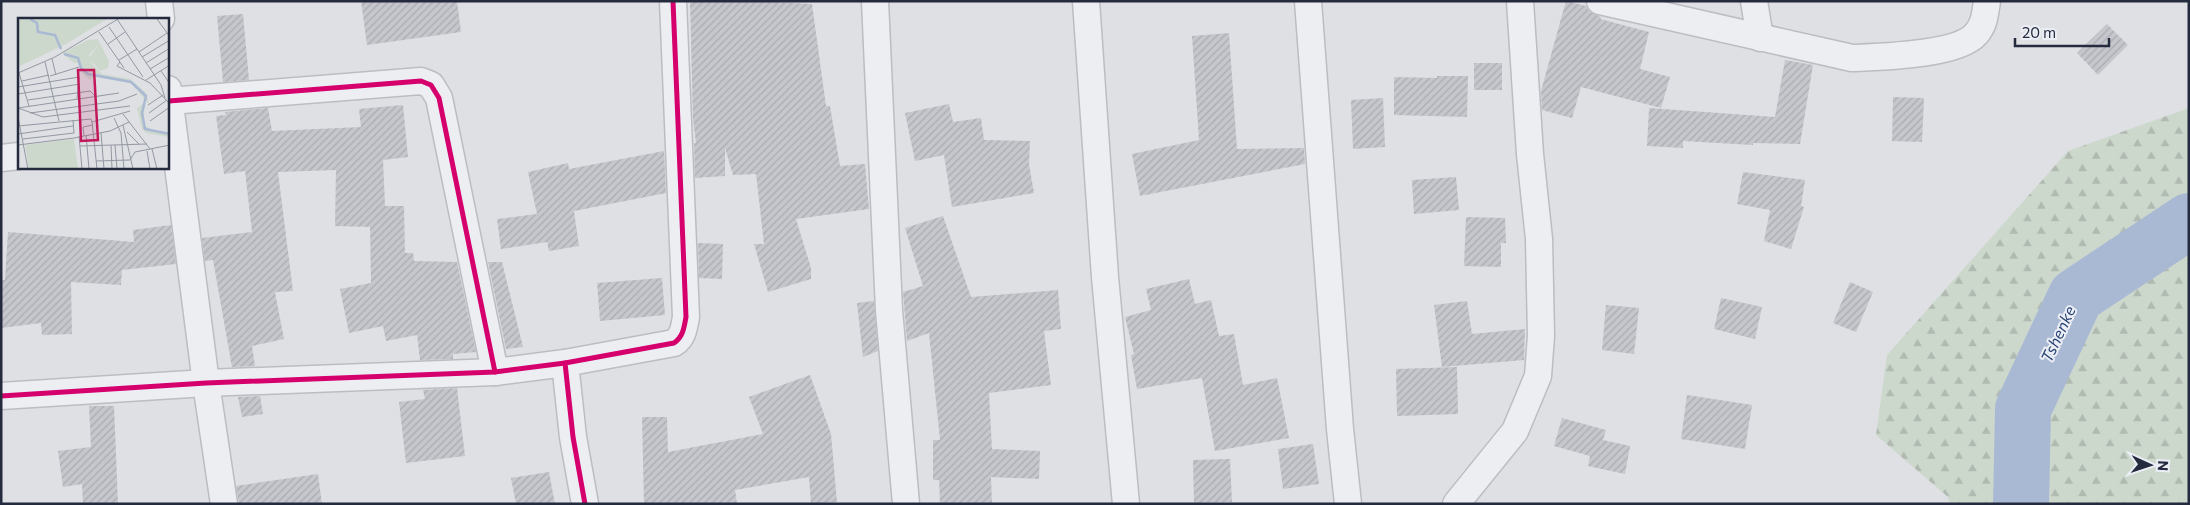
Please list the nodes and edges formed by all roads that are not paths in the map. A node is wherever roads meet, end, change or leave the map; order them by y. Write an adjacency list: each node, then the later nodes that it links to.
1 (159, 1): 10 (street)
2 (673, 1): 17 (street)
3 (875, 1): 23 (street)
4 (1086, 1): 24 (street)
5 (1308, 1): 25 (street)
6 (1520, 1): 26 (street)
7 (1600, 1): 11 (street)
8 (1754, 1): 11 (street)
9 (1987, 1): 11 (street)
10 (160, 18)
11 (1760, 38)
12 (169, 95): 18 (street)
13 (169, 110): 14 (street)
14 (171, 141): 19 (street)
15 (18, 156): 16 (street)
16 (1, 158)
17 (565, 364): 18 (street); 22 (street)
18 (495, 372): 19 (street)
19 (206, 384): 20 (street); 21 (street)
20 (1, 396)
21 (224, 504)
22 (585, 504)
23 (906, 504)
24 (1126, 504)
25 (1348, 504)
26 (1456, 504)

